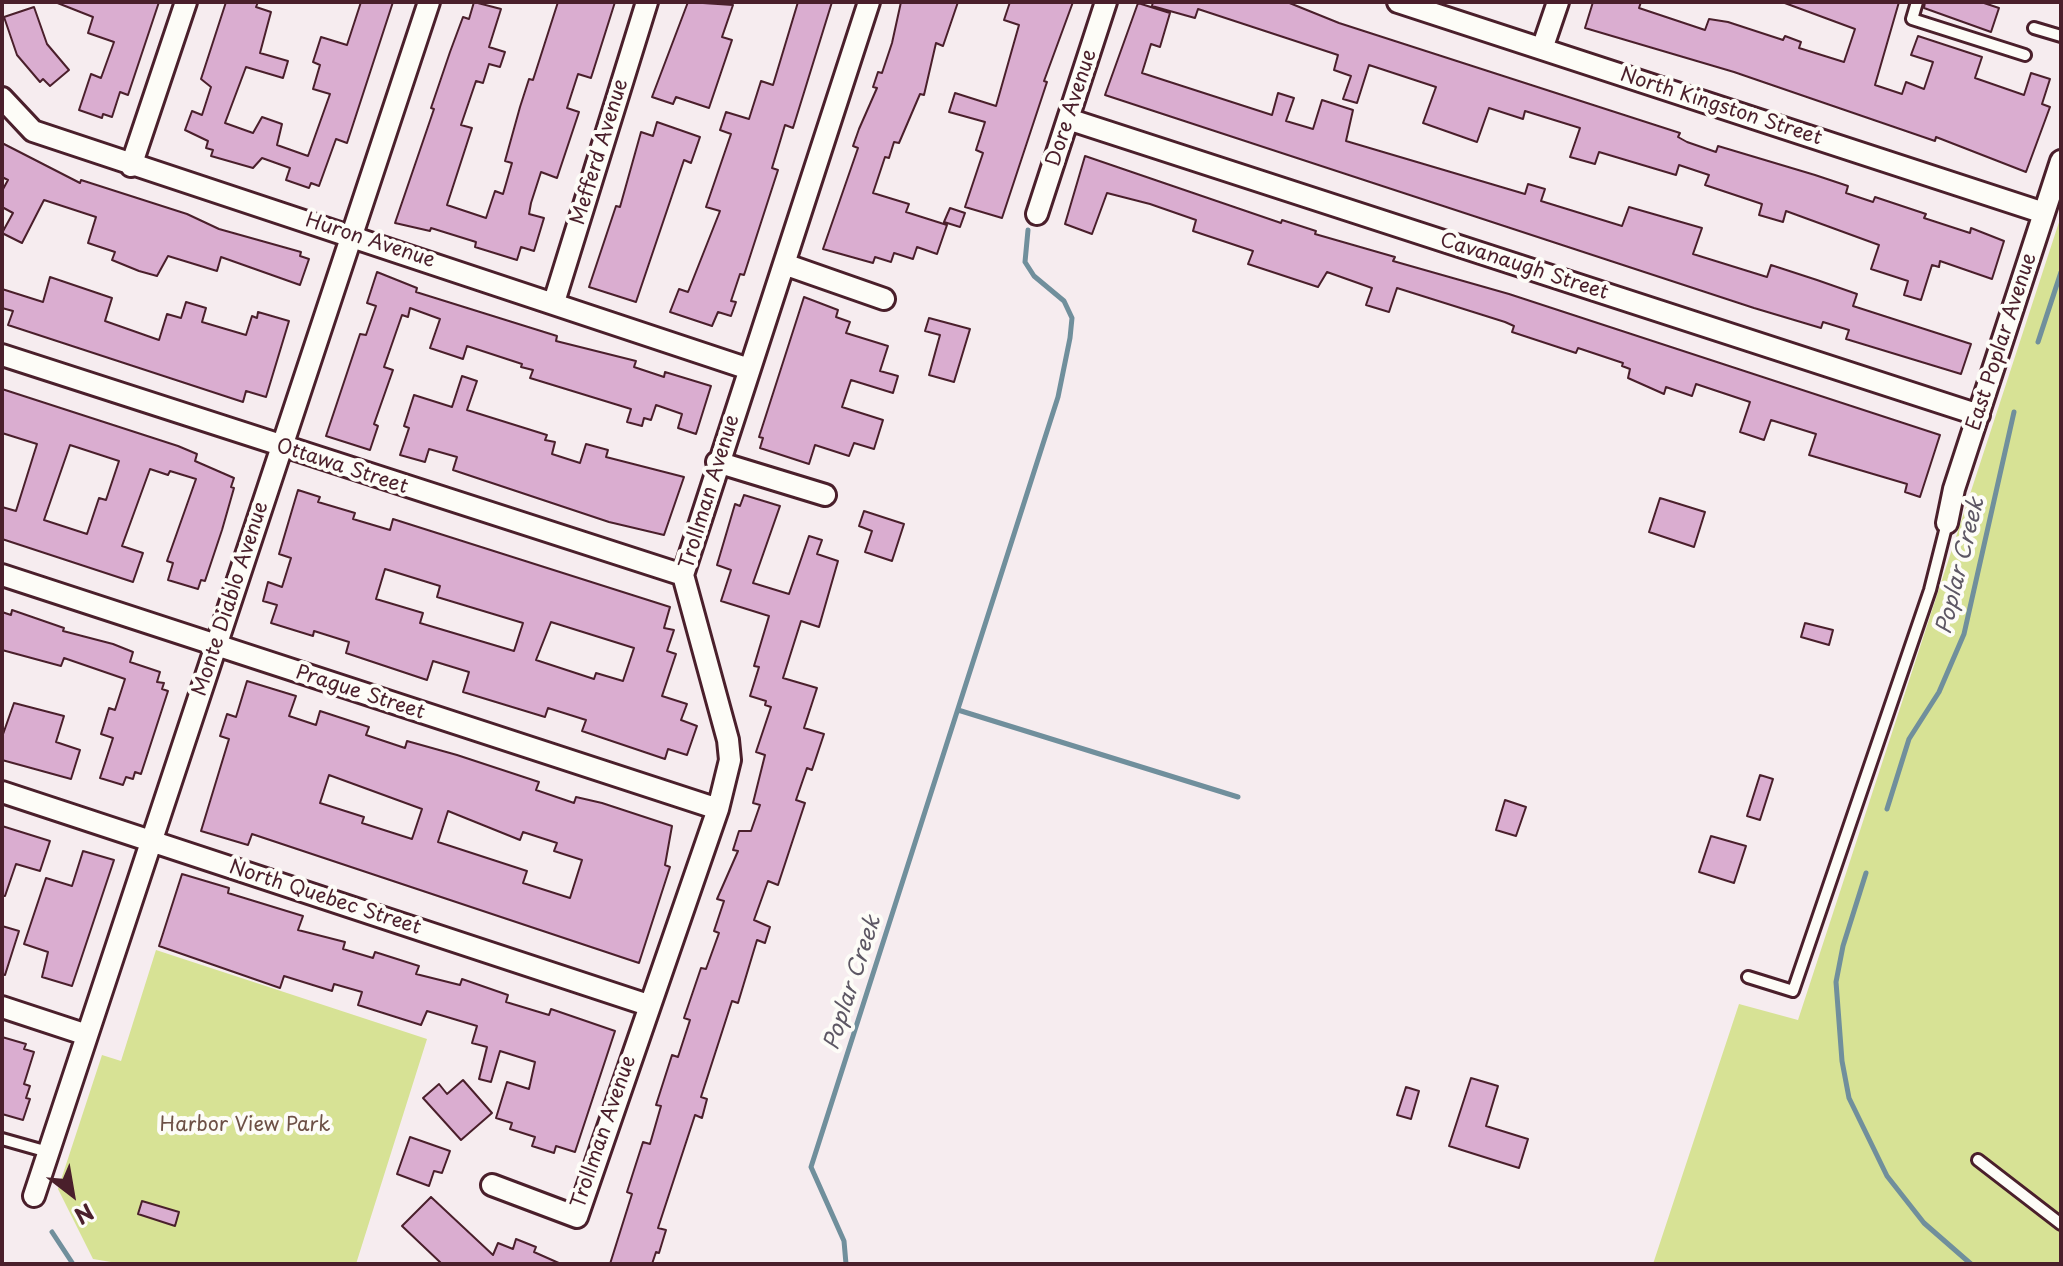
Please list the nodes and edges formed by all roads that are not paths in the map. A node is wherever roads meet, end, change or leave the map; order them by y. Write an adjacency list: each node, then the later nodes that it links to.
1 (186, 2): 16 (street)
2 (429, 2): 19 (street, Monte Diablo Avenue)
3 (647, 2): 22 (street, Mefferd Avenue)
4 (869, 2): 20 (street, Trollman Avenue)
5 (1106, 2): 14 (street, Dore Avenue)
6 (1398, 2): 11 (street, North Kingston Street)
7 (1558, 2): 11 (street)
8 (1917, 2): 12 (lane)
9 (2034, 28): 10 (lane)
10 (2061, 36)
11 (1542, 49): 17 (street, North Kingston Street)
12 (2025, 55)
13 (2, 98): 16 (street, Huron Avenue)
14 (1068, 119): 18 (street, Dore Avenue); 25 (street, Cavanaugh Street)
15 (2061, 161): 17 (street, East Poplar Avenue)
16 (131, 166): 19 (street, Huron Avenue)
17 (2044, 213): 25 (street, East Poplar Avenue)
18 (1037, 214)
19 (353, 235): 22 (street, Huron Avenue); 26 (street, Monte Diablo Avenue)
20 (784, 264): 21 (street); 24 (street, Trollman Avenue)
21 (884, 299)
22 (554, 302): 24 (street, Huron Avenue)
23 (2, 355): 26 (street, Ottawa Street)
24 (749, 369): 27 (street, Trollman Avenue)
25 (1979, 415): 29 (street, East Poplar Avenue)
26 (281, 447): 31 (street, Ottawa Street); 32 (street, Monte Diablo Avenue)
27 (717, 462): 28 (street); 31 (street, Trollman Avenue)
28 (825, 495)
29 (1947, 523): 36 (lane)
30 (2, 575): 32 (street, Prague Street)
31 (683, 575): 34 (street, Trollman Avenue)
32 (215, 646): 34 (street, Prague Street); 35 (street, Monte Diablo Avenue)
33 (2, 792): 35 (street, North Quebec Street)
34 (718, 809): 37 (street, Trollman Avenue)
35 (151, 841): 37 (street, North Quebec Street); 39 (street, Monte Diablo Avenue)
36 (1748, 977)
37 (648, 1005): 43 (street, Trollman Avenue)
38 (2, 1007): 39 (street)
39 (87, 1035): 41 (street, Monte Diablo Avenue)
40 (2, 1139): 41 (lane)
41 (48, 1152): 44 (street, Monte Diablo Avenue)
42 (1978, 1160): 45 (lane)
43 (492, 1185)
44 (34, 1196)
45 (2061, 1224)

